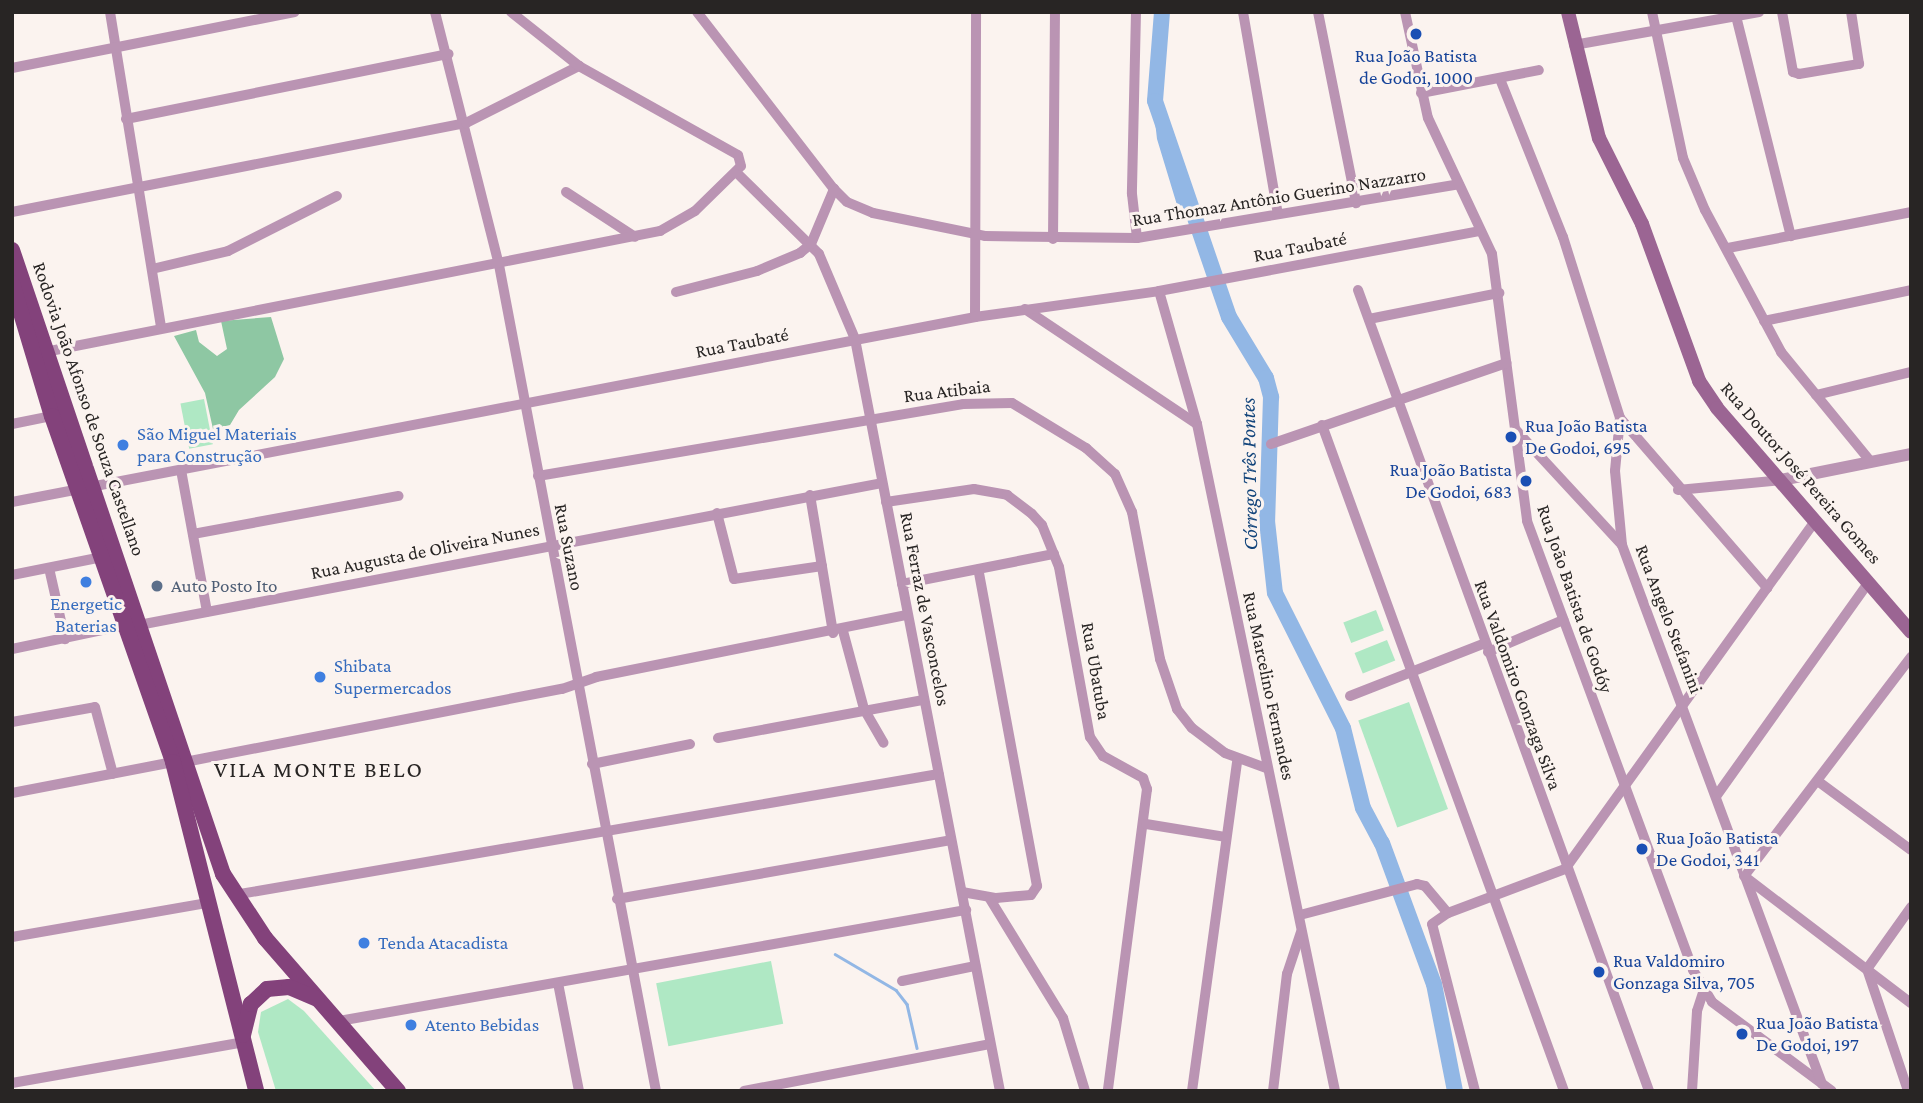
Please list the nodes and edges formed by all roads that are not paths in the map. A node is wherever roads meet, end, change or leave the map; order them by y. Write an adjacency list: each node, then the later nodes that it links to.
1 (110, 12): 20 (street)
2 (295, 12): 20 (street)
3 (435, 12): 21 (street, Rua Suzano)
4 (511, 12): 22 (street)
5 (697, 12): 32 (street, Rua Thomaz Antônio Guerino Nazzarro)
6 (976, 12): 40 (street)
7 (1055, 12): 44 (street)
8 (1136, 12): 43 (street)
9 (1243, 12): 38 (street)
10 (1318, 12): 35 (street)
11 (1405, 12): 26 (street, Rua João Batista de Godóy)
12 (1568, 12): 19 (main road, Rua Doutor José Pereira Gomes)
13 (1652, 12): 18 (street)
14 (1759, 12): 17 (street)
15 (1782, 12): 16 (street)
16 (1851, 12)
17 (1735, 14): 18 (street); 41 (street)
18 (1656, 29): 19 (street); 46 (street)
19 (1574, 45): 80 (main road, Rua Doutor José Pereira Gomes)
20 (113, 47): 23 (street); 27 (street)
21 (449, 54): 27 (street); 28 (street, Rua Suzano)
22 (579, 66): 28 (street); 29 (street)
23 (12, 68)
24 (1539, 70): 25 (street)
25 (1500, 79): 26 (street); 69 (street, Rua Angelo Stefanini)
26 (1421, 93): 30 (street, Rua João Batista de Godóy)
27 (126, 119): 31 (street)
28 (466, 123): 31 (street); 48 (street, Rua Suzano)
29 (737, 173): 42 (street); 45 (street, Rua Ferraz de Vasconcelos)
30 (1458, 184): 35 (street, Rua Thomaz Antônio Guerino Nazzarro); 39 (street, Rua João Batista de Godóy)
31 (140, 187): 36 (street); 49 (street)
32 (834, 189): 40 (street, Rua Thomaz Antônio Guerino Nazzarro); 45 (street)
33 (566, 192): 42 (street)
34 (337, 196): 49 (street)
35 (1356, 203): 38 (street, Rua Thomaz Antônio Guerino Nazzarro)
36 (12, 212)
37 (1911, 212): 41 (street)
38 (1278, 214): 43 (street, Rua Thomaz Antônio Guerino Nazzarro)
39 (1480, 230): 53 (street, Rua Taubaté); 55 (street, Rua João Batista de Godóy)
40 (973, 234): 44 (street, Rua Thomaz Antônio Guerino Nazzarro); 57 (street)
41 (1791, 236): 46 (street)
42 (635, 237): 48 (street)
43 (1138, 238): 44 (street, Rua Thomaz Antônio Guerino Nazzarro)
44 (1053, 239)
45 (811, 244): 54 (street); 61 (street, Rua Ferraz de Vasconcelos)
46 (1728, 247): 59 (street)
47 (12, 250): 62 (main road, Rodovia João Afonso de Souza Castellano)
48 (499, 265): 60 (street); 67 (street, Rua Suzano)
49 (152, 269): 60 (street)
50 (12, 283): 68 (main road, Rodovia João Afonso de Souza Castellano)
51 (1358, 290): 58 (street, Rua Valdomiro Gonzaga Silva)
52 (1911, 290): 59 (street)
53 (1159, 291): 56 (street, Rua Taubaté); 72 (street, Rua Marcelino Fernandes)
54 (676, 292)
55 (1499, 293): 58 (street); 63 (street, Rua João Batista de Godóy)
56 (1025, 309): 57 (street, Rua Taubaté); 72 (street)
57 (975, 317): 61 (street, Rua Taubaté)
58 (1369, 319): 66 (street, Rua Valdomiro Gonzaga Silva)
59 (1763, 321): 65 (street)
60 (161, 327): 62 (street)
61 (855, 339): 67 (street, Rua Taubaté); 70 (street, Rua Ferraz de Vasconcelos)
62 (50, 351): 82 (main road, Rodovia João Afonso de Souza Castellano)
63 (1506, 363): 66 (street); 74 (street, Rua João Batista de Godóy)
64 (1911, 372): 65 (street)
65 (1816, 395): 77 (street)
66 (1398, 398): 73 (street); 109 (street, Rua Valdomiro Gonzaga Silva)
67 (524, 403): 78 (street, Rua Taubaté); 79 (street, Rua Suzano)
68 (52, 416): 71 (street); 82 (main road, Rodovia João Afonso de Souza Castellano)
69 (1620, 418): 83 (street); 92 (street, Rua Angelo Stefanini)
70 (870, 419): 79 (street, Rua Atibaia); 81 (street, Rua Ferraz de Vasconcelos); 122 (street, Rua Atibaia)
71 (12, 424)
72 (1197, 424): 125 (street, Rua Marcelino Fernandes)
73 (1322, 425): 75 (street); 112 (street)
74 (1515, 429): 92 (street); 104 (street, Rua João Batista de Godóy)
75 (1271, 444)
76 (1911, 454): 77 (street)
77 (1871, 462): 80 (street)
78 (181, 470): 82 (street, Rua Taubaté); 90 (street)
79 (538, 477): 91 (street, Rua Suzano)
80 (1781, 480): 83 (street); 89 (main road, Rua Doutor José Pereira Gomes)
81 (882, 482): 84 (street, Rua Augusta de Oliveira Nunes); 87 (street, Rua Ferraz de Vasconcelos)
82 (86, 488): 86 (street, Rua Taubaté); 94 (main road, Rodovia João Afonso de Souza Castellano); 105 (main road, Rodovia João Afonso de Souza Castellano)
83 (1678, 490): 101 (street)
84 (810, 495): 88 (street, Rua Augusta de Oliveira Nunes); 95 (street)
85 (399, 496): 90 (street)
86 (12, 502)
87 (886, 502): 93 (street, Rua Ubatuba); 100 (street, Rua Ferraz de Vasconcelos)
88 (717, 513): 91 (street, Rua Augusta de Oliveira Nunes); 95 (street)
89 (1816, 520): 99 (main road, Rua Doutor José Pereira Gomes); 101 (street)
90 (193, 534): 102 (street)
91 (550, 544): 102 (street, Rua Augusta de Oliveira Nunes); 113 (street, Rua Suzano)
92 (1622, 545): 116 (street, Rua Angelo Stefanini)
93 (1054, 554): 97 (street); 132 (street, Rua Ubatuba)
94 (102, 557): 96 (street); 105 (main road, Rodovia João Afonso de Souza Castellano)
95 (822, 566): 106 (street)
96 (49, 568): 98 (street); 108 (street)
97 (978, 569): 100 (street); 141 (street)
98 (12, 575)
99 (1869, 582): 107 (main road, Rua Doutor José Pereira Gomes); 131 (street)
100 (902, 584): 103 (street, Rua Ferraz de Vasconcelos)
101 (1767, 588): 116 (street)
102 (207, 612): 105 (street, Rua Augusta de Oliveira Nunes)
103 (908, 615): 106 (street); 115 (street, Rua Ferraz de Vasconcelos)
104 (1563, 620): 109 (street); 129 (street, Rua João Batista de Godóy)
105 (133, 625): 108 (street, Rua Augusta de Oliveira Nunes); 123 (main road, Rodovia João Afonso de Souza Castellano)
106 (838, 632): 113 (street); 117 (street)
107 (1911, 632)
108 (65, 639): 110 (street, Rua Augusta de Oliveira Nunes)
109 (1487, 648): 112 (street); 137 (street, Rua Valdomiro Gonzaga Silva)
110 (12, 649)
111 (1911, 657): 128 (street)
112 (1410, 670): 114 (street); 142 (street)
113 (577, 684): 123 (street); 124 (street, Rua Suzano)
114 (1350, 696)
115 (924, 700): 117 (street); 127 (street, Rua Ferraz de Vasconcelos)
116 (1682, 702): 129 (street); 131 (street, Rua Angelo Stefanini)
117 (864, 709): 119 (street); 120 (street)
118 (12, 722): 126 (street)
119 (718, 738)
120 (884, 743)
121 (691, 744): 124 (street)
122 (1237, 761): 125 (street, Rua Atibaia); 134 (street)
123 (179, 762): 126 (street); 140 (main road, Rodovia João Afonso de Souza Castellano); 144 (main road, Rodovia João Afonso de Souza Castellano)
124 (593, 764): 133 (street, Rua Suzano)
125 (1266, 768): 148 (street, Rua Marcelino Fernandes)
126 (113, 774): 130 (street)
127 (939, 774): 133 (street); 135 (street, Rua Ferraz de Vasconcelos)
128 (1819, 782): 136 (street); 138 (street)
129 (1624, 785): 137 (street); 156 (street, Rua João Batista de Godóy)
130 (12, 793)
131 (1717, 795): 138 (street, Rua Angelo Stefanini)
132 (1146, 824): 134 (street); 171 (street, Rua Ubatuba)
133 (605, 830): 140 (street); 143 (street, Rua Suzano)
134 (1224, 837): 172 (street)
135 (951, 840): 139 (street, Rua Ferraz de Vasconcelos); 143 (street)
136 (1911, 850)
137 (1565, 869): 142 (street); 177 (street, Rua Valdomiro Gonzaga Silva)
138 (1744, 876): 153 (street); 163 (street, Rua Angelo Stefanini)
139 (962, 892): 141 (street); 146 (street, Rua Ferraz de Vasconcelos)
140 (234, 895): 157 (main road, Rodovia João Afonso de Souza Castellano)
141 (990, 899): 170 (street)
142 (1492, 899): 147 (street); 176 (street)
143 (617, 900): 152 (street, Rua Suzano)
144 (206, 903): 150 (street); 160 (main road, Rodovia João Afonso de Souza Castellano)
145 (1911, 907): 153 (street)
146 (965, 910): 151 (street, Rua Ferraz de Vasconcelos); 152 (street)
147 (1448, 913): 148 (street); 175 (street)
148 (1300, 915): 149 (street, Rua Marcelino Fernandes)
149 (1301, 929): 173 (street); 174 (street, Rua Marcelino Fernandes)
150 (12, 937)
151 (975, 966): 154 (street); 161 (street, Rua Ferraz de Vasconcelos)
152 (631, 969): 155 (street); 167 (street, Rua Suzano)
153 (1867, 969): 158 (street); 179 (street)
154 (902, 981)
155 (558, 983): 159 (street); 166 (street)
156 (1703, 993): 163 (street); 178 (street)
157 (323, 1002): 159 (main road, Rodovia João Afonso de Souza Castellano); 160 (main road)
158 (1911, 1003)
159 (339, 1021): 165 (main road, Rodovia João Afonso de Souza Castellano)
160 (243, 1040): 162 (street); 164 (main road, Rodovia João Afonso de Souza Castellano)
161 (990, 1044): 168 (street); 169 (street, Rua Ferraz de Vasconcelos)
162 (12, 1083)
163 (1827, 1087)
164 (255, 1089)
165 (398, 1091)
166 (579, 1091)
167 (656, 1091)
168 (744, 1091)
169 (1000, 1091)
170 (1085, 1091)
171 (1108, 1091)
172 (1192, 1091)
173 (1273, 1091)
174 (1335, 1091)
175 (1475, 1091)
176 (1564, 1091)
177 (1649, 1091)
178 (1692, 1091)
179 (1908, 1091)

